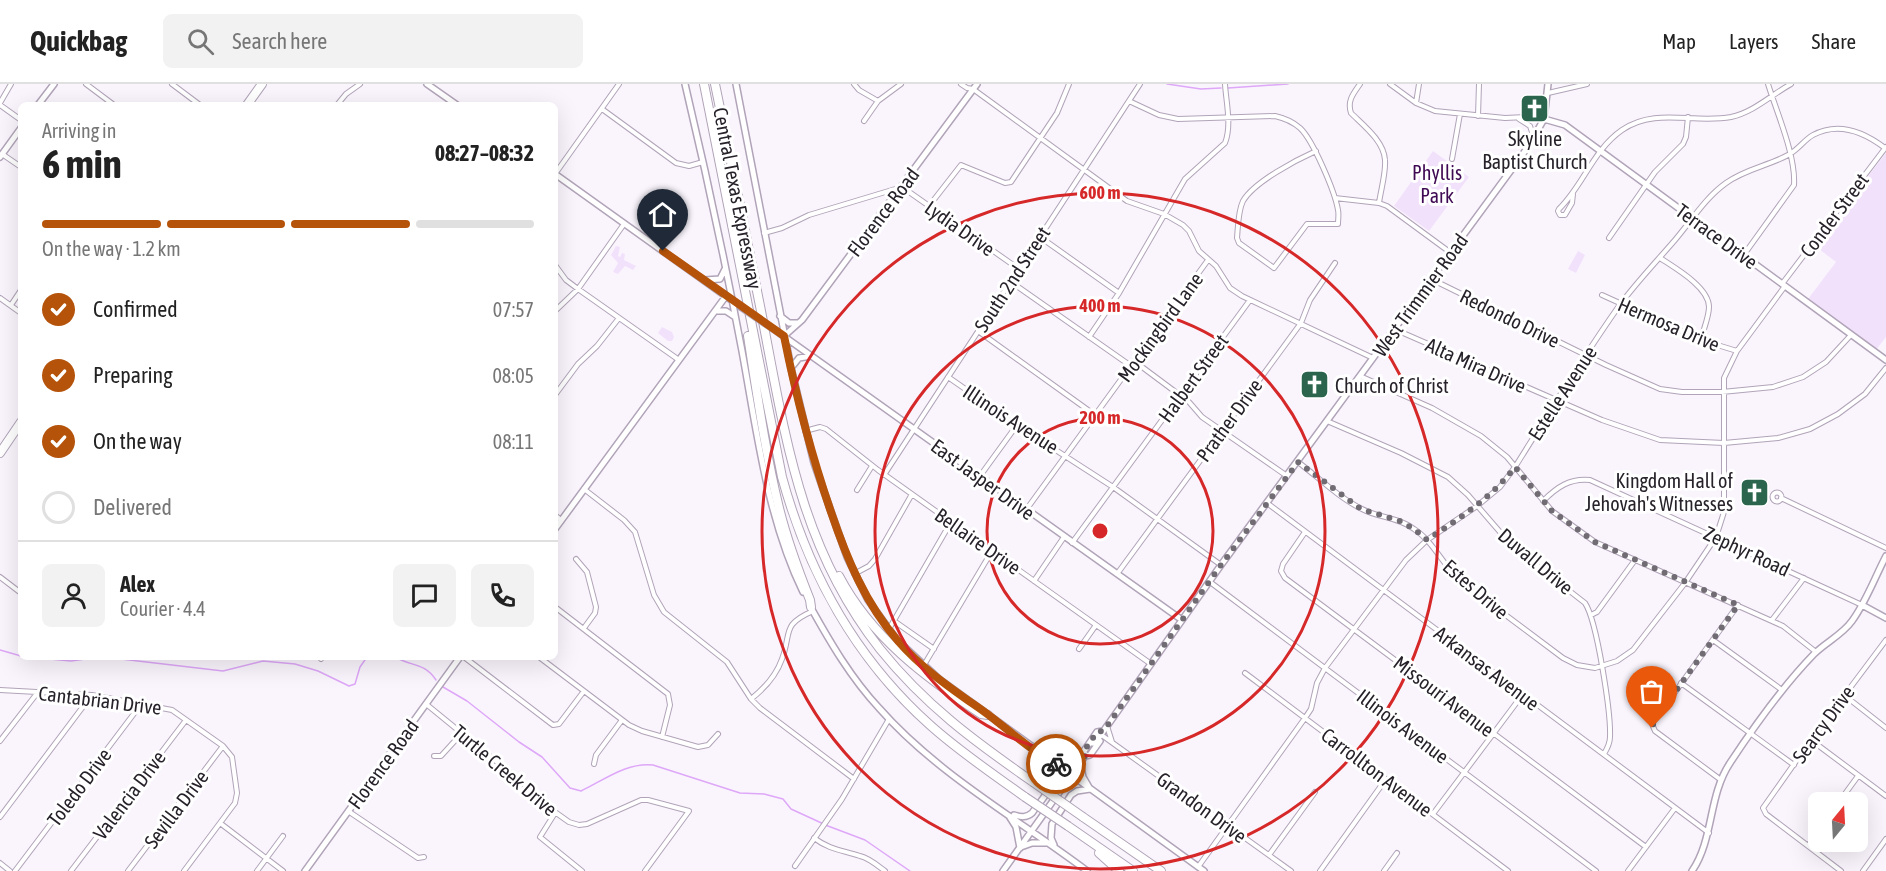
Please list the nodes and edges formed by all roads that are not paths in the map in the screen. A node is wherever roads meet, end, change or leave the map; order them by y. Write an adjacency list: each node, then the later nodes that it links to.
1 (12, 84): 40 (street)
2 (54, 84): 33 (street)
3 (86, 84): 34 (street)
4 (172, 84): 35 (street)
5 (360, 84): 37 (street)
6 (427, 84): 38 (street)
7 (619, 84): 42 (street)
8 (685, 84): 60 (street)
9 (704, 84): 106 (highway, Central Texas Expressway)
10 (715, 84): 41 (highway, Central Texas Expressway)
11 (720, 84): 41 (highway)
12 (736, 84): 74 (street)
13 (854, 84): 31 (street)
14 (901, 84): 31 (street)
15 (961, 84): 28 (street)
16 (1069, 84): 52 (street)
17 (1140, 84): 32 (street, South 2nd Street)
18 (1225, 84): 45 (street)
19 (1360, 84): 69 (street)
20 (1390, 84): 39 (street)
21 (1419, 84): 39 (street)
22 (1479, 84): 44 (street)
23 (1548, 84): 29 (street, West Trimmier Road)
24 (1587, 84): 29 (street)
25 (1768, 84): 30 (street)
26 (1791, 84): 30 (street)
27 (260, 85): 36 (highway)
28 (973, 86): 52 (street); 66 (street, Florence Road)
29 (1548, 93): 49 (street, West Trimmier Road)
30 (1772, 96): 46 (street); 57 (street)
31 (878, 101): 50 (street)
32 (1129, 101): 45 (street); 63 (street, South 2nd Street)
33 (40, 102)
34 (110, 102)
35 (196, 102)
36 (249, 102)
37 (340, 102)
38 (453, 102)
39 (1416, 103): 43 (street)
40 (0, 104): 47 (street)
41 (720, 108): 160 (highway, Central Texas Expressway)
42 (602, 109): 60 (street); 62 (street)
43 (1460, 114): 44 (street); 59 (street)
44 (1478, 116): 48 (street)
45 (1228, 117): 55 (street); 71 (street)
46 (1688, 117): 56 (street); 65 (street)
47 (18, 118)
48 (1519, 118): 49 (street); 53 (street)
49 (1544, 119): 53 (street, West Trimmier Road); 56 (street, Terrace Drive)
50 (864, 121)
51 (18, 132): 58 (street)
52 (1040, 138): 63 (street); 70 (street)
53 (1534, 139): 77 (street, West Trimmier Road)
54 (1885, 147): 57 (street, Estelle Avenue); 88 (street, Conder Street)
55 (1316, 151): 68 (street); 68 (street)
56 (1601, 151): 65 (street, Terrace Drive); 67 (street)
57 (1790, 154): 72 (street, Estelle Avenue); 78 (street)
58 (1, 156): 61 (street)
59 (1452, 159)
60 (704, 162): 82 (street)
61 (18, 165)
62 (558, 170)
63 (1084, 170): 71 (street); 75 (street, South 2nd Street)
64 (558, 176): 73 (street, East Jasper Drive)
65 (1646, 184): 72 (street, Terrace Drive); 76 (street)
66 (902, 186): 70 (street, Lydia Drive); 74 (street); 105 (street, Florence Road)
67 (1573, 194): 67 (street)
68 (1335, 198): 69 (street)
69 (1379, 203): 77 (street)
70 (929, 206): 83 (street, Lydia Drive)
71 (1164, 214): 80 (street); 90 (street)
72 (1693, 219): 78 (street, Terrace Drive); 79 (street, Estelle Avenue)
73 (624, 224): 85 (street, East Jasper Drive); 89 (street)
74 (764, 233): 101 (street)
75 (1040, 237): 83 (street, South 2nd Street); 90 (street)
76 (1609, 238)
77 (1450, 253): 86 (street, West Trimmier Road)
78 (1743, 256): 88 (street, Terrace Drive)
79 (1660, 258): 96 (street, Estelle Avenue); 112 (street)
80 (1208, 260): 95 (street); 119 (street, Mockingbird Lane)
81 (1335, 264): 104 (street, Prather Drive)
82 (725, 267): 85 (street); 94 (street)
83 (1018, 269): 87 (street, South 2nd Street)
84 (558, 270): 89 (street)
85 (704, 279): 94 (street, East Jasper Drive)
86 (1431, 279): 107 (street, West Trimmier Road); 114 (street, Redondo Drive)
87 (1011, 282): 108 (street, South 2nd Street); 111 (street)
88 (1784, 285): 109 (street, Terrace Drive); 113 (street, Conder Street)
89 (578, 289): 98 (street); 102 (street)
90 (1119, 293): 111 (street)
91 (18, 294): 97 (street)
92 (1602, 295): 96 (street, Hermosa Drive)
93 (0, 298): 97 (street)
94 (729, 298): 100 (street); 103 (street); 110 (street, East Jasper Drive, bridge)
95 (1250, 300): 104 (street); 127 (street, Halbert Street)
96 (1621, 304): 112 (street, Hermosa Drive); 114 (street, Estelle Avenue)
97 (11, 305): 99 (street)
98 (558, 308)
99 (18, 311)
100 (715, 312): 103 (street); 117 (street)
101 (780, 316): 105 (street); 110 (street)
102 (619, 318): 117 (street); 125 (street)
103 (735, 318): 183 (street)
104 (1301, 322): 116 (street); 134 (street, Prather Drive)
105 (800, 323): 110 (street, Florence Road)
106 (751, 326): 183 (highway); 262 (highway, Central Texas Expressway, bridge)
107 (1394, 329): 116 (street, West Trimmier Road); 128 (street, Alta Mira Drive)
108 (978, 331): 124 (street, South 2nd Street); 129 (street)
109 (1851, 335): 118 (street, Terrace Drive); 126 (street, Redondo Drive)
110 (784, 336): 115 (street, East Jasper Drive); 121 (street)
111 (1089, 337): 120 (street)
112 (1701, 340): 113 (street, Hermosa Drive)
113 (1737, 351): 126 (street, Conder Street)
114 (1586, 355): 126 (street, Redondo Drive); 128 (street, Estelle Avenue)
115 (811, 356): 121 (street); 133 (street, East Jasper Drive)
116 (1373, 358): 123 (street, West Trimmier Road)
117 (680, 360): 146 (street)
118 (1886, 360)
119 (1134, 362): 120 (street, Mockingbird Lane); 127 (street)
120 (1131, 366): 129 (street, Mockingbird Lane)
121 (791, 368): 135 (street)
122 (1886, 368): 136 (street, Alta Mira Drive)
123 (1360, 376): 130 (street, West Trimmier Road); 141 (street)
124 (948, 377): 131 (street, Illinois Avenue); 133 (street, South 2nd Street)
125 (558, 391)
126 (1722, 392): 136 (street, Conder Street)
127 (1180, 396): 134 (street); 145 (street, Halbert Street)
128 (1557, 401): 136 (street, Alta Mira Drive); 141 (street, Estelle Avenue)
129 (1095, 415): 138 (street, Mockingbird Lane)
130 (1327, 421): 139 (street, West Trimmier Road); 152 (street, Duvall Drive)
131 (1017, 425): 138 (street, Illinois Avenue); 143 (street)
132 (18, 426): 137 (highway)
133 (914, 429): 142 (street, South 2nd Street); 143 (street, East Jasper Drive)
134 (1221, 430): 144 (street); 155 (street, Prather Drive)
135 (805, 431): 140 (street, Bellaire Drive); 171 (street)
136 (1724, 443): 162 (street, Conder Street)
137 (0, 453)
138 (1066, 455): 145 (street, Illinois Avenue); 153 (street, Mockingbird Lane)
139 (1298, 462): 144 (street, West Trimmier Road); 163 (street, Estes Drive)
140 (872, 466): 142 (street, Bellaire Drive); 147 (street)
141 (1515, 467): 150 (street); 152 (street, Estelle Avenue)
142 (884, 475): 148 (street, Bellaire Drive)
143 (979, 476): 153 (street, East Jasper Drive)
144 (1287, 476): 151 (street, West Trimmier Road)
145 (1113, 487): 155 (street, Illinois Avenue); 164 (street, Halbert Street)
146 (584, 489): 156 (street); 214 (street)
147 (857, 490)
148 (912, 494): 157 (street, Bellaire Drive); 171 (street)
149 (1781, 498): 165 (street)
150 (1543, 501): 162 (street, Zephyr Road); 169 (street)
151 (1267, 503): 159 (street, Arkansas Avenue); 170 (street, West Trimmier Road)
152 (1478, 506): 163 (street, Estelle Avenue); 184 (street, Duvall Drive)
153 (1026, 510): 161 (street, East Jasper Drive)
154 (558, 518): 156 (street)
155 (1157, 518): 170 (street, Illinois Avenue); 172 (street, Prather Drive)
156 (561, 520): 158 (street)
157 (951, 522): 166 (street, Bellaire Drive); 188 (street)
158 (558, 524)
159 (1305, 532): 179 (street, Arkansas Avenue); 191 (street, Missouri Avenue)
160 (815, 537): 217 (highway); 275 (highway, Central Texas Expressway, bridge)
161 (1064, 537): 164 (street, East Jasper Drive); 175 (street)
162 (1716, 537): 174 (street, Zephyr Road); 177 (street, Conder Street)
163 (1427, 540): 179 (street, Estelle Avenue); 203 (street, Estes Drive)
164 (1072, 543): 172 (street, East Jasper Drive)
165 (1886, 548)
166 (992, 551): 175 (street, Bellaire Drive); 195 (street)
167 (1886, 556): 181 (street)
168 (576, 559): 190 (street)
169 (1635, 560): 177 (street); 184 (street)
170 (1221, 565): 176 (street, West Trimmier Road)
171 (854, 574): 192 (street)
172 (1117, 575): 186 (street, East Jasper Drive)
173 (0, 577): 178 (street)
174 (1804, 578): 181 (street, Zephyr Road); 187 (street)
175 (1034, 581): 189 (street, Bellaire Drive)
176 (1210, 582): 186 (street, West Trimmier Road); 204 (street, Illinois Avenue)
177 (1685, 583): 180 (street); 203 (street, Conder Street)
178 (18, 590)
179 (1382, 590): 191 (street, Estelle Avenue); 211 (street, Arkansas Avenue)
180 (1738, 605): 187 (street); 193 (street)
181 (1862, 605): 185 (street, Zephyr Road); 197 (street)
182 (558, 609): 190 (street)
183 (812, 609): 214 (street); 219 (street)
184 (1591, 615): 203 (street, Duvall Drive)
185 (1886, 618)
186 (1182, 620): 201 (street, West Trimmier Road)
187 (1772, 620): 197 (street)
188 (894, 621): 192 (street); 195 (street)
189 (1096, 625): 196 (street); 201 (street, Bellaire Drive)
190 (584, 628): 228 (street)
191 (1354, 629): 204 (street, Estelle Avenue); 225 (street, Missouri Avenue)
192 (889, 630): 202 (street)
193 (1713, 640): 206 (street); 208 (street)
194 (1886, 640): 213 (street, Searcy Drive)
195 (934, 649): 202 (street)
196 (1079, 649)
197 (1816, 652): 208 (street)
198 (460, 660): 216 (street, Florence Road)
199 (466, 660): 210 (street)
200 (543, 660): 210 (street)
201 (1151, 664): 223 (street, West Trimmier Road)
202 (923, 666): 217 (street)
203 (1602, 667): 233 (street, Duvall Drive)
204 (1325, 668): 218 (street, Estelle Avenue); 241 (street, Illinois Avenue)
205 (1245, 672): 218 (street, Carrollton Avenue)
206 (1681, 683): 227 (street); 246 (street)
207 (0, 690): 209 (street, Cantabrian Drive)
208 (1782, 690): 227 (street)
209 (38, 691): 212 (street, Cantabrian Drive); 230 (street)
210 (584, 691): 221 (street)
211 (1523, 694): 225 (street); 233 (street, Arkansas Avenue)
212 (92, 695): 215 (street, Cantabrian Drive); 256 (street)
213 (1844, 695): 222 (street); 229 (street, Searcy Drive)
214 (751, 699): 244 (street)
215 (142, 703): 220 (street, Cantabrian Drive); 278 (street, Toledo Drive)
216 (426, 704): 224 (street, Turtle Creek Drive); 252 (street, Florence Road)
217 (988, 715): 236 (street)
218 (1305, 718): 245 (street, Carrollton Avenue); 258 (street, Estelle Avenue)
219 (889, 719): 244 (street); 254 (street)
220 (186, 720): 232 (street, Cantabrian Drive); 279 (street, Valencia Drive)
221 (622, 720): 228 (street); 239 (street)
222 (1886, 728)
223 (1104, 731): 231 (street, Grandon Drive); 231 (street); 235 (street, West Trimmier Road); 235 (street, West Trimmier Road)
224 (462, 733): 234 (street); 253 (street, Turtle Creek Drive)
225 (1494, 733): 241 (street); 267 (street, Missouri Avenue)
226 (718, 734): 228 (street)
227 (1751, 734): 240 (street); 246 (street)
228 (662, 736)
229 (1811, 740): 240 (street, Searcy Drive); 243 (street)
230 (0, 741)
231 (1112, 743): 258 (street, Grandon Drive)
232 (223, 746): 257 (street); 280 (street, Sevilla Drive)
233 (1604, 754): 251 (street, Arkansas Avenue)
234 (434, 756)
235 (1085, 756): 238 (street, West Trimmier Road)
236 (1047, 758): 237 (street); 254 (street)
237 (1053, 763): 238 (street); 242 (street)
238 (1080, 763): 242 (street, West Trimmier Road); 247 (street)
239 (594, 764)
240 (1794, 765): 266 (street, Searcy Drive)
241 (1464, 772): 255 (street); 299 (street, Illinois Avenue)
242 (1071, 776): 247 (street); 259 (street, West Trimmier Road)
243 (1858, 776): 249 (street); 250 (street)
244 (854, 779): 263 (street)
245 (1386, 779): 255 (street, Carrollton Avenue); 296 (street)
246 (1721, 780): 260 (street)
247 (1090, 789): 265 (street); 277 (street)
248 (1315, 792): 271 (street)
249 (1846, 792)
250 (1886, 796)
251 (1674, 808): 260 (street, Arkansas Avenue); 267 (street)
252 (348, 812): 272 (street); 284 (street, Florence Road)
253 (555, 813): 285 (street); 286 (street, Turtle Creek Drive)
254 (1006, 813): 259 (street); 268 (street)
255 (1433, 814): 298 (street, Carrollton Avenue)
256 (0, 817)
257 (220, 823): 273 (street); 281 (street)
258 (1228, 825): 271 (street, Grandon Drive); 277 (street, Estelle Avenue)
259 (1032, 831): 265 (street); 268 (street, West Trimmier Road)
260 (1708, 833): 301 (street)
261 (284, 836): 273 (street)
262 (1083, 837): 290 (highway); 291 (highway, Central Texas Expressway)
263 (814, 838): 276 (street); 287 (street)
264 (1886, 839): 303 (street)
265 (1052, 845): 268 (street); 289 (street)
266 (1808, 846)
267 (1646, 847): 300 (street)
268 (1020, 848): 288 (street, West Trimmier Road)
269 (1816, 852): 302 (street)
270 (1397, 853): 297 (street)
271 (1269, 855): 295 (street, Grandon Drive)
272 (424, 857)
273 (267, 859): 282 (street); 283 (street)
274 (0, 863): 278 (street)
275 (1149, 863): 292 (highway, Central Texas Expressway); 293 (highway)
276 (795, 866)
277 (1198, 867): 294 (street)
278 (13, 871)
279 (70, 871)
280 (128, 871)
281 (184, 871)
282 (257, 871)
283 (283, 871)
284 (305, 871)
285 (582, 871)
286 (645, 871)
287 (885, 871)
288 (1003, 871)
289 (1087, 871)
290 (1119, 871)
291 (1133, 871)
292 (1161, 871)
293 (1167, 871)
294 (1204, 871)
295 (1291, 871)
296 (1320, 871)
297 (1384, 871)
298 (1508, 871)
299 (1596, 871)
300 (1628, 871)
301 (1692, 871)
302 (1841, 871)
303 (1863, 871)

